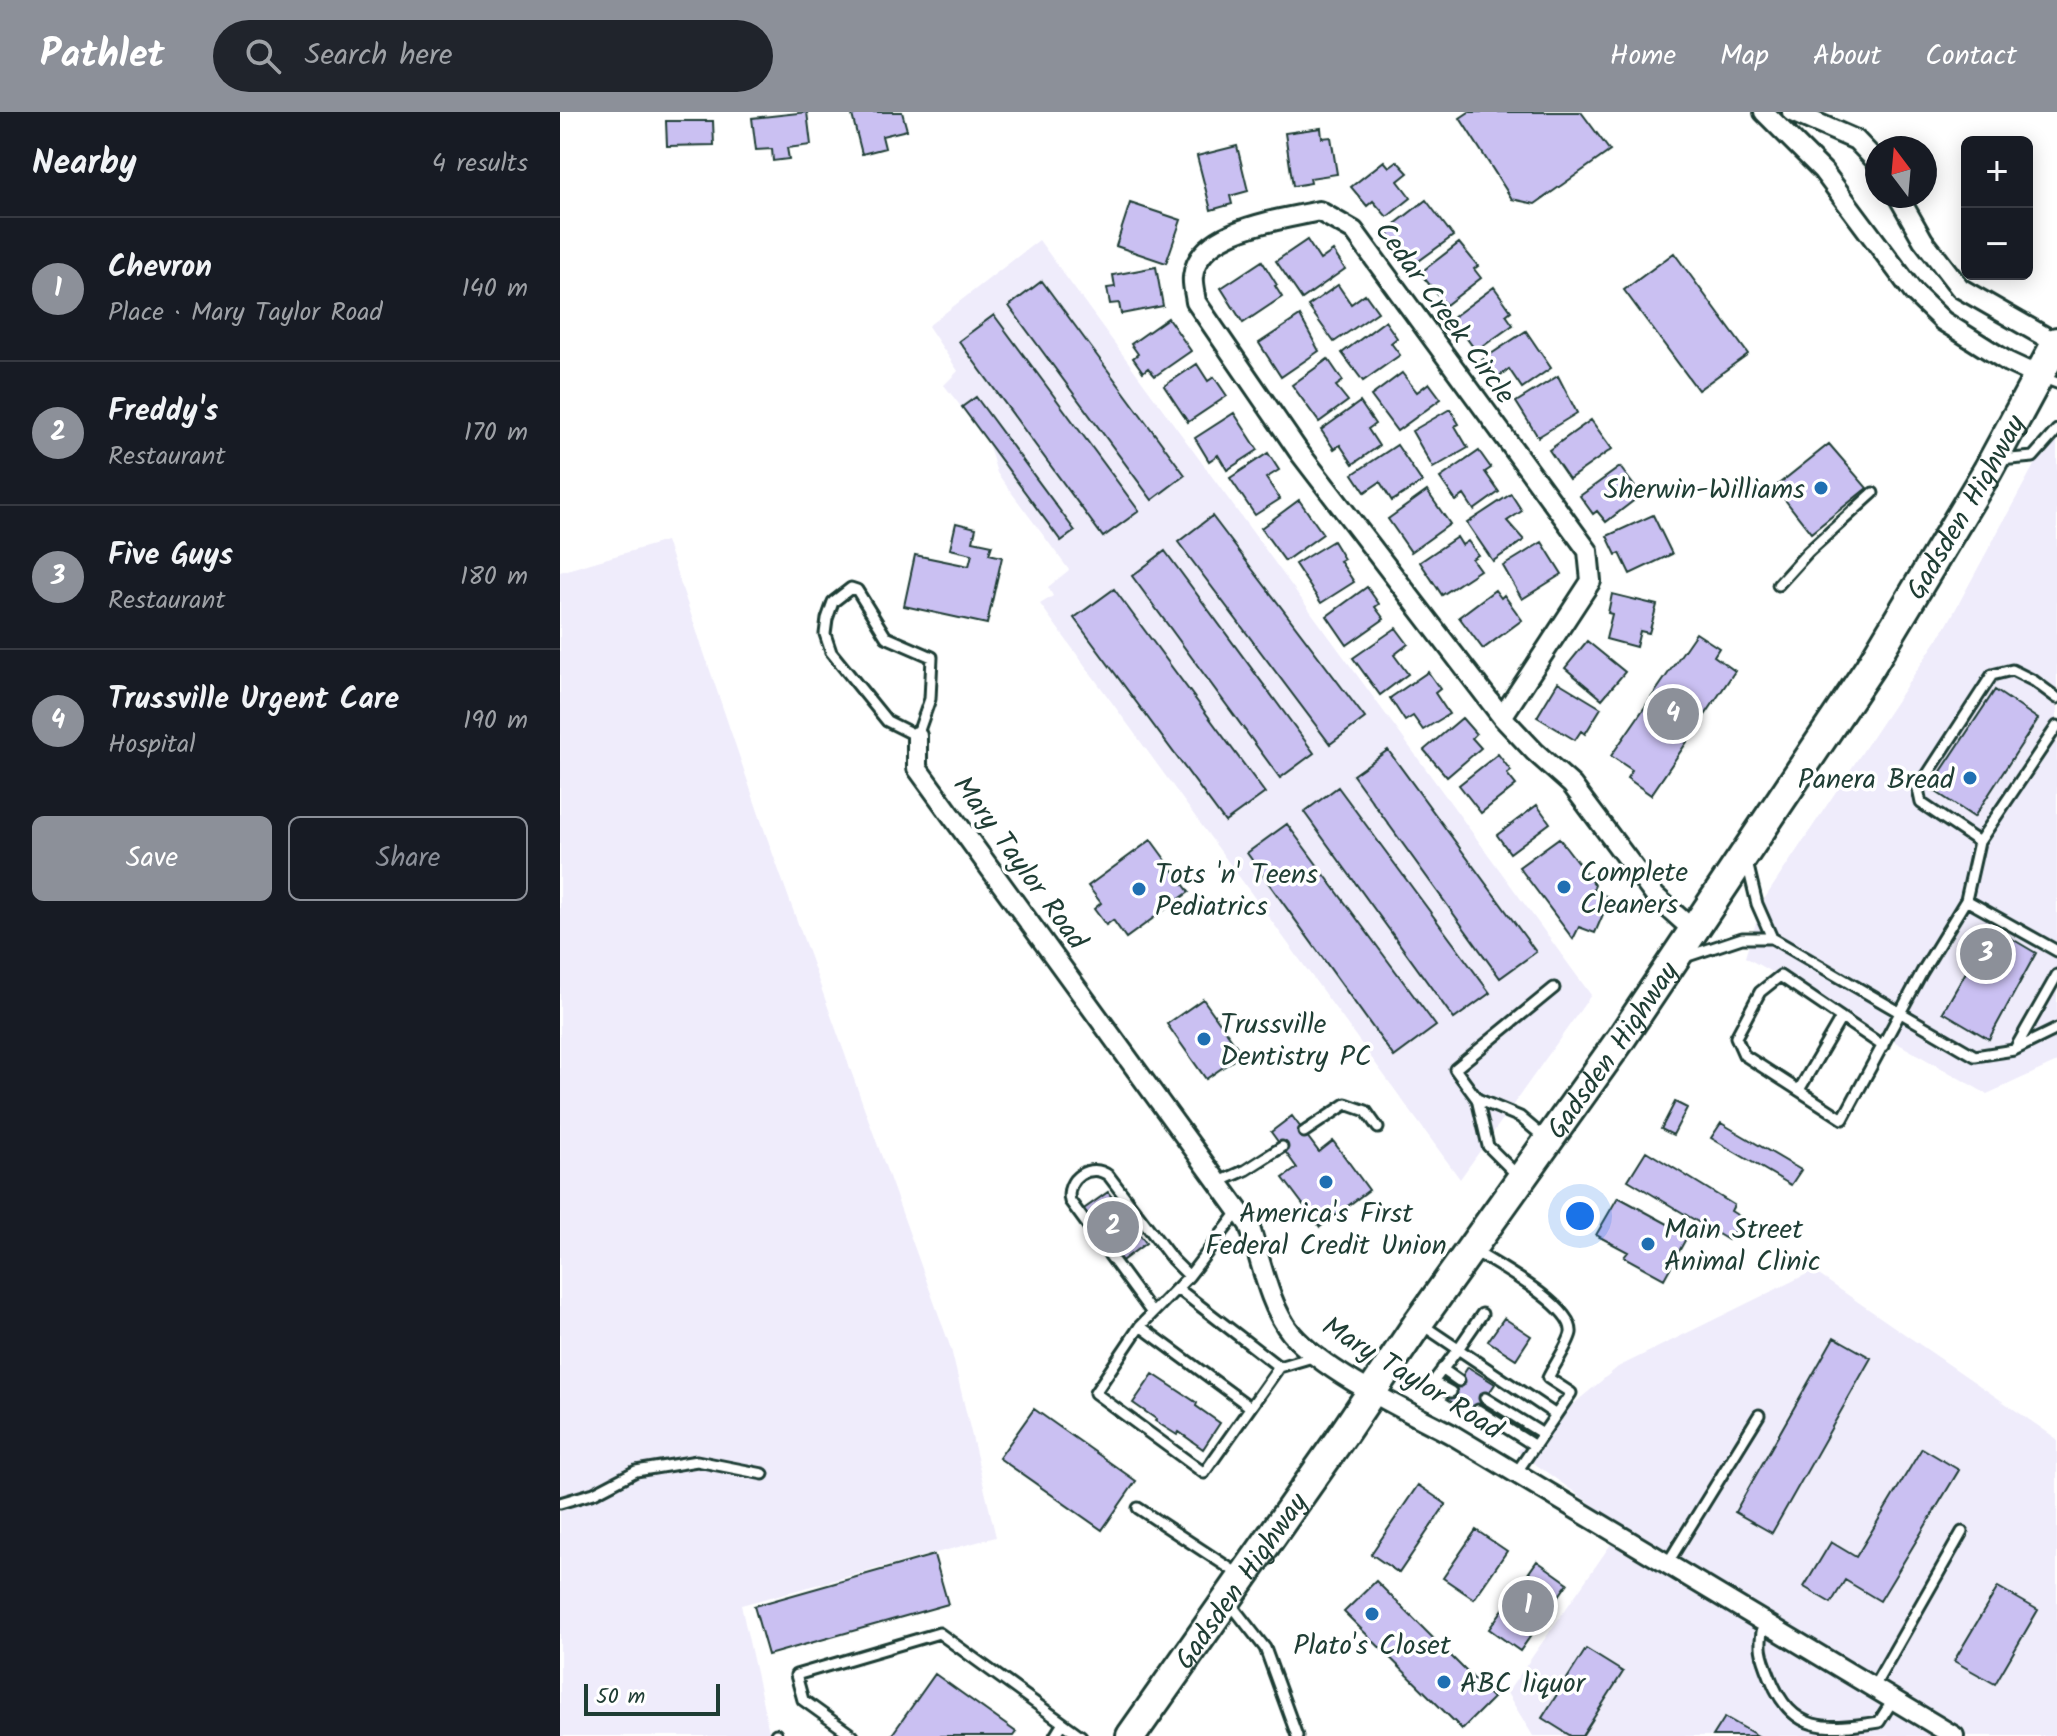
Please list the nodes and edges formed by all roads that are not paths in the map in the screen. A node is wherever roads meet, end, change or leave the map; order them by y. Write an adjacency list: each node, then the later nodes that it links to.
1 (1764, 112): 6 (street)
2 (1792, 112): 3 (street)
3 (1865, 149)
4 (1905, 208): 5 (street)
5 (2057, 343): 6 (main road, Gadsden Highway)
6 (2047, 379): 8 (main road, Gadsden Highway)
7 (2057, 430): 8 (lane)
8 (1993, 460): 16 (main road, Gadsden Highway)
9 (1873, 493): 10 (lane)
10 (1778, 585)
11 (2057, 698): 15 (lane)
12 (1502, 717): 12 (street, Cedar Creek Circle); 18 (street, Cedar Creek Circle)
13 (2057, 726): 15 (lane)
14 (917, 736): 14 (lane); 36 (street, Mary Taylor Road)
15 (1979, 842): 17 (lane)
16 (1745, 854): 18 (main road, Gadsden Highway); 19 (lane)
17 (1966, 900): 20 (lane); 24 (lane)
18 (1694, 931): 21 (main road, Gadsden Highway)
19 (1772, 938): 21 (lane); 24 (lane)
20 (2057, 951)
21 (1673, 961): 33 (main road, Gadsden Highway)
22 (2057, 975): 28 (lane)
23 (1554, 988): 30 (lane)
24 (1902, 1012): 27 (lane); 28 (lane)
25 (1841, 1018): 27 (lane); 29 (lane); 29 (lane)
26 (2057, 1029): 28 (lane)
27 (1883, 1046): 29 (lane)
28 (2014, 1050)
29 (1799, 1090)
30 (1477, 1099): 33 (lane); 35 (lane)
31 (1378, 1128): 32 (lane)
32 (1304, 1132)
33 (1548, 1140): 35 (main road, Gadsden Highway)
34 (1282, 1147): 36 (lane)
35 (1520, 1179): 38 (main road, Gadsden Highway)
36 (1219, 1182): 37 (street, Mary Taylor Road)
37 (1239, 1211): 39 (lane); 46 (street, Mary Taylor Road)
38 (1471, 1248): 43 (main road, Gadsden Highway); 55 (lane)
39 (1189, 1276): 40 (lane); 41 (lane)
40 (1177, 1288): 41 (lane); 47 (lane)
41 (1152, 1313): 44 (lane)
42 (1482, 1314): 45 (lane)
43 (1418, 1323): 45 (lane); 50 (main road, Gadsden Highway)
44 (1140, 1326): 53 (lane); 53 (lane)
45 (1458, 1349): 48 (lane); 55 (lane)
46 (1317, 1355): 47 (lane); 50 (street, Mary Taylor Road)
47 (1279, 1367): 53 (lane)
48 (1442, 1369): 49 (lane); 51 (lane)
49 (1459, 1381)
50 (1370, 1391): 59 (street, Mary Taylor Road); 65 (main road, Gadsden Highway)
51 (1451, 1392)
52 (1485, 1398): 57 (lane)
53 (1250, 1407)
54 (1478, 1410): 58 (lane)
55 (1556, 1415): 57 (lane)
56 (1759, 1415): 64 (lane)
57 (1543, 1434): 58 (lane)
58 (1535, 1446): 59 (lane)
59 (1516, 1473): 64 (street, Mary Taylor Road)
60 (763, 1474): 61 (lane)
61 (560, 1503)
62 (1138, 1508): 65 (lane)
63 (1962, 1532): 67 (lane)
64 (1667, 1564): 66 (street, Mary Taylor Road)
65 (1235, 1588): 73 (main road, Gadsden Highway); 74 (lane)
66 (1764, 1623): 67 (street, Mary Taylor Road); 68 (lane)
67 (1873, 1688): 68 (street, Mary Taylor Road)
68 (1893, 1700): 75 (street, Mary Taylor Road)
69 (1063, 1723): 70 (lane); 71 (lane); 72 (lane)
70 (853, 1736)
71 (1055, 1736)
72 (1081, 1736)
73 (1131, 1736)
74 (1297, 1736)
75 (1954, 1736)

